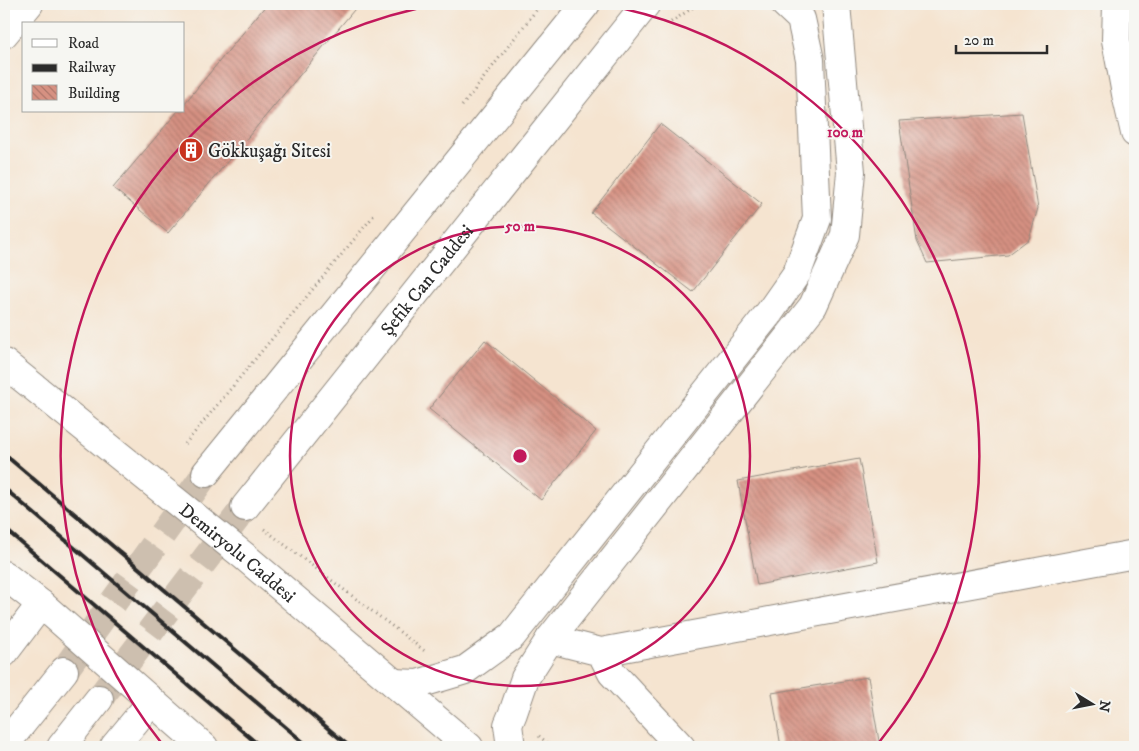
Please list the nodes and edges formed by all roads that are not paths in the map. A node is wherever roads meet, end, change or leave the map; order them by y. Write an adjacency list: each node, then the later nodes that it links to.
1 (29, 4): 7 (street)
2 (586, 4): 10 (street)
3 (646, 4): 11 (street, Şefik Can Caddesi)
4 (785, 4): 19 (street)
5 (836, 4): 15 (street)
6 (1117, 4): 8 (street)
7 (4, 34)
8 (1135, 133)
9 (4, 363): 19 (street, Demiryolu Caddesi)
10 (206, 473)
11 (251, 515)
12 (1135, 554): 16 (street)
13 (4, 575): 14 (street)
14 (41, 604): 17 (street); 21 (street)
15 (550, 639): 16 (street); 27 (street)
16 (602, 652): 28 (street)
17 (4, 653)
18 (64, 671): 22 (street)
19 (394, 683): 26 (street, Demiryolu Caddesi)
20 (100, 699): 23 (street)
21 (152, 701): 24 (street); 25 (street)
22 (4, 746)
23 (62, 747)
24 (114, 747)
25 (204, 747)
26 (469, 747)
27 (511, 747)
28 (681, 747)

